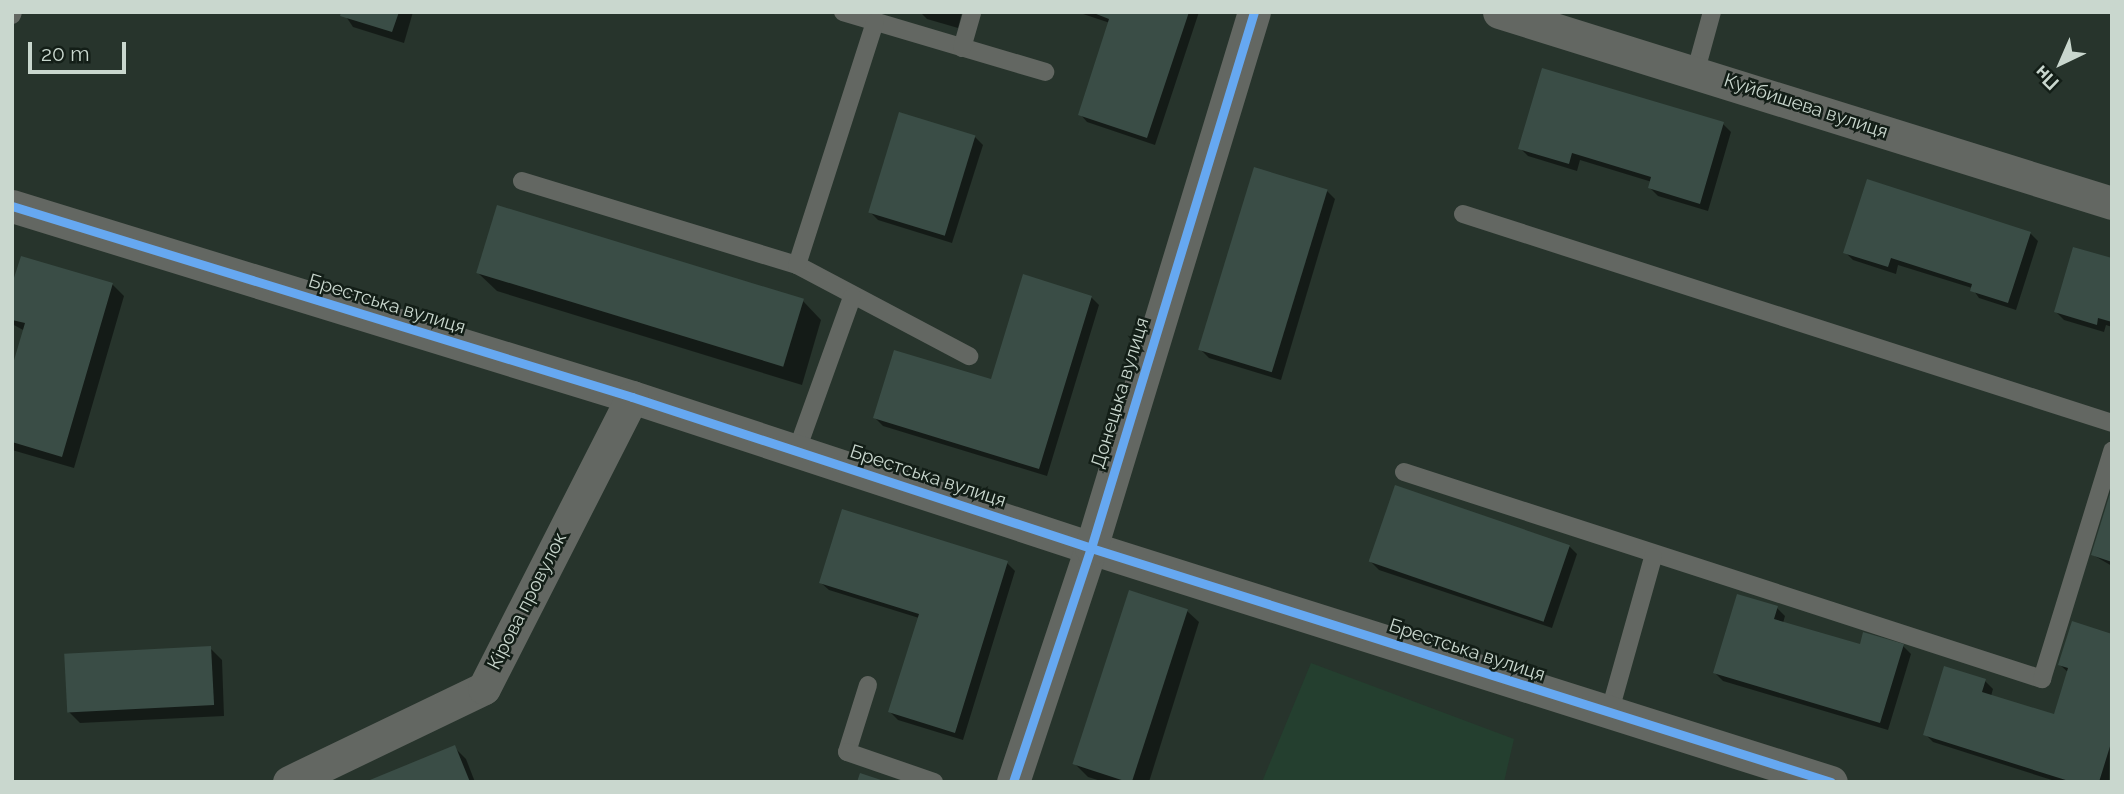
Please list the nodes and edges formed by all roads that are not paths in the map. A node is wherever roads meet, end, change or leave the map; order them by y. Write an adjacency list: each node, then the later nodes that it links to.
1 (843, 12): 6 (lane)
2 (972, 12): 7 (lane)
3 (1254, 12): 22 (street, Донецька вулиця)
4 (1499, 12): 8 (street, Куйбишева вулиця)
5 (1712, 12): 8 (lane)
6 (875, 22): 7 (lane); 14 (lane)
7 (962, 48): 9 (lane)
8 (1696, 70): 11 (street, Куйбишева вулиця)
9 (1045, 72)
10 (522, 180): 14 (lane)
11 (2112, 204)
12 (14, 213): 17 (street, Брестська вулиця)
13 (1463, 214): 18 (lane)
14 (797, 265): 15 (lane)
15 (852, 297): 16 (lane); 19 (lane)
16 (969, 356)
17 (632, 397): 19 (street, Брестська вулиця); 26 (street, Кірова провулок)
18 (2112, 423)
19 (797, 450): 22 (street, Брестська вулиця)
20 (2112, 451): 23 (lane)
21 (1404, 472): 23 (lane)
22 (1091, 548): 25 (street, Брестська вулиця); 28 (street, Донецька вулиця)
23 (1654, 556): 25 (lane)
24 (868, 685): 27 (lane)
25 (1609, 714): 29 (street, Брестська вулиця)
26 (289, 782)
27 (934, 782)
28 (1013, 782)
29 (1831, 782)

